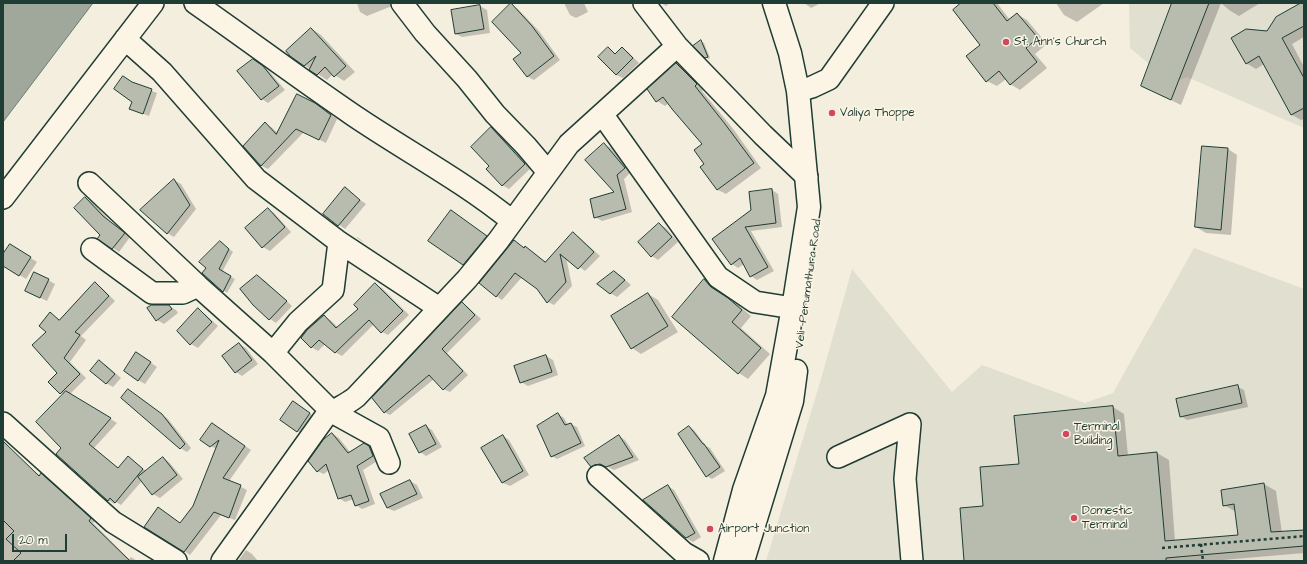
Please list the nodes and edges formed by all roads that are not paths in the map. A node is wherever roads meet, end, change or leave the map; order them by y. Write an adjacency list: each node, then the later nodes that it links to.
1 (154, 3): 8 (street)
2 (195, 3): 16 (street)
3 (402, 3): 12 (street)
4 (644, 3): 9 (street)
5 (774, 3): 10 (main road)
6 (789, 3): 10 (main road, Veli -Perumathura Road)
7 (883, 3): 10 (street)
8 (125, 39): 15 (street); 17 (street)
9 (677, 46): 11 (street); 13 (street)
10 (805, 89): 13 (main road); 28 (main road, Veli -Perumathura Road)
11 (602, 114): 12 (street); 21 (street)
12 (548, 172): 16 (street)
13 (808, 177): 21 (main road)
14 (89, 183): 19 (street)
15 (3, 198)
16 (512, 221): 20 (street)
17 (339, 242): 20 (street); 22 (street)
18 (92, 248): 19 (street)
19 (198, 286): 22 (street)
20 (439, 308): 23 (street)
21 (793, 308): 28 (main road)
22 (273, 353): 23 (street)
23 (332, 412): 26 (street); 30 (street)
24 (3, 423): 29 (street)
25 (838, 457): 34 (street)
26 (389, 463)
27 (598, 476): 31 (street)
28 (756, 485): 32 (main road); 33 (main road, Veli -Perumathura Road)
29 (176, 561)
30 (222, 561)
31 (698, 561)
32 (725, 561)
33 (743, 561)
34 (912, 561)

